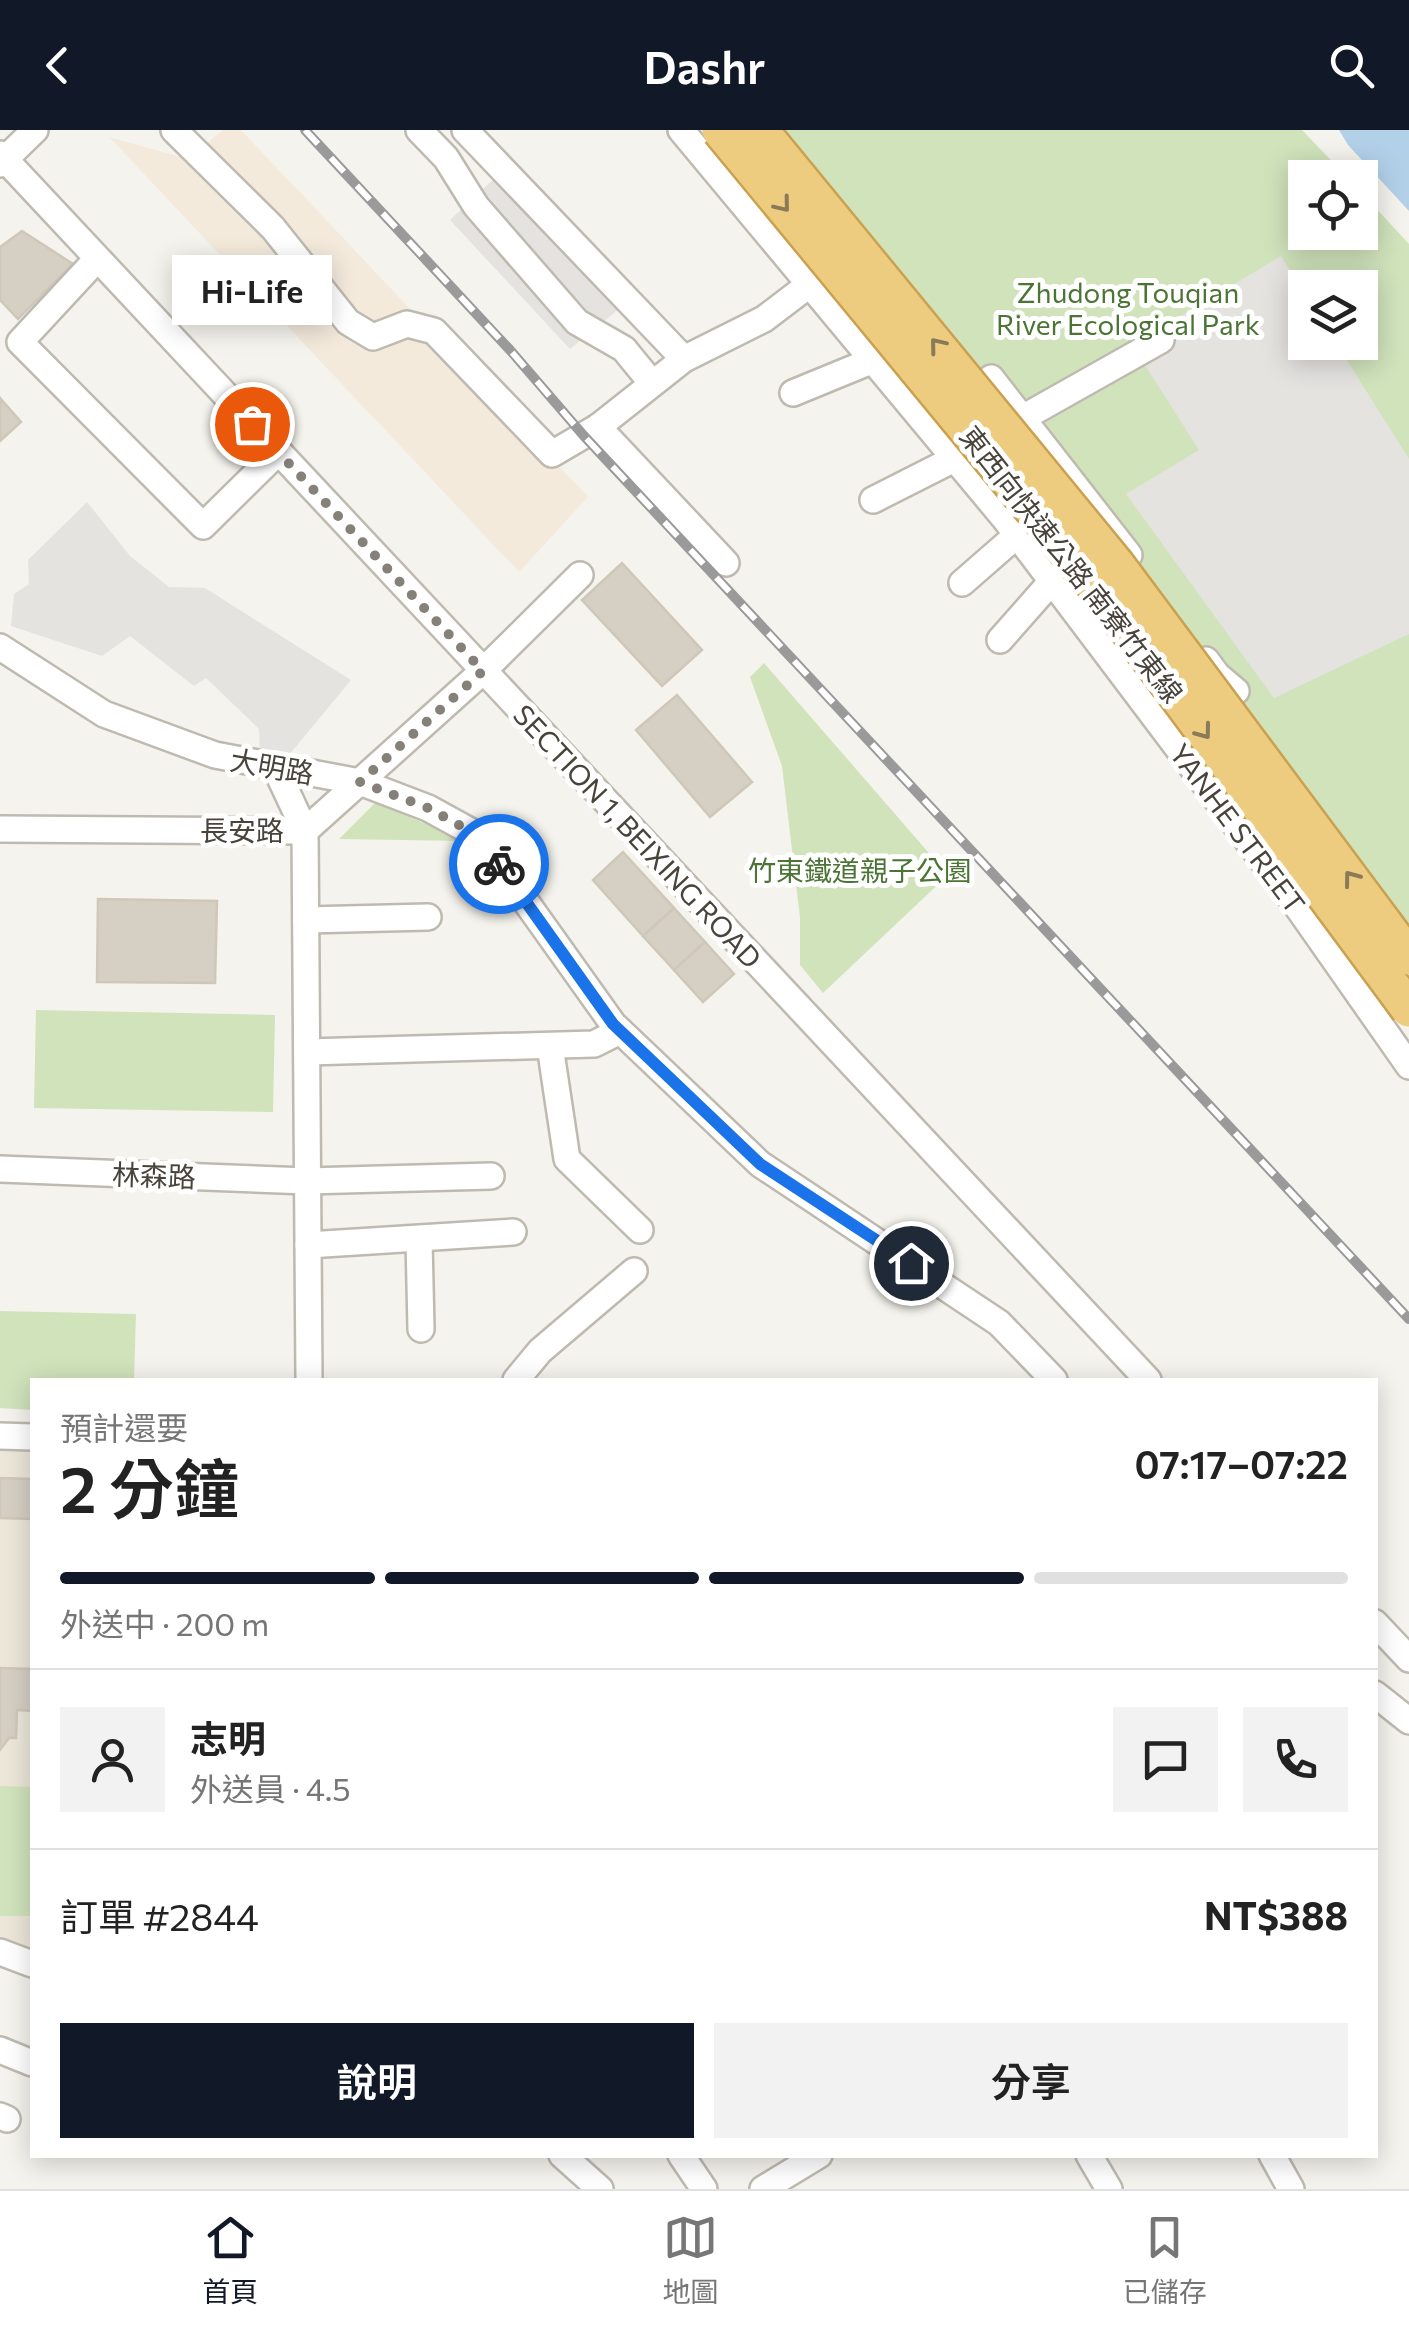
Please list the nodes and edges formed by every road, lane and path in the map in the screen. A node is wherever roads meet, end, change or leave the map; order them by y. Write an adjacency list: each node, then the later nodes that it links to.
1 (35, 130): 8 (street)
2 (174, 130): 19 (street)
3 (419, 130): 15 (street)
4 (465, 130): 12 (street)
5 (681, 130): 10 (street, YANHE STREET)
6 (720, 130): 39 (highway, 東西向快速公路 南寮竹東線, one-way to 39, bridge)
7 (760, 130): 38 (highway, 東西向快速公路 南寮竹東線, one-way to 7, bridge)
8 (2, 159): 9 (street, SECTION 1, BEIXING ROAD)
9 (98, 259): 20 (street, SECTION 1, BEIXING ROAD); 20 (street)
10 (810, 284): 12 (street); 13 (street, YANHE STREET)
11 (1161, 340): 18 (street)
12 (684, 359): 15 (street)
13 (871, 361): 16 (street); 17 (street, YANHE STREET)
14 (991, 378): 18 (street)
15 (651, 382): 19 (street)
16 (793, 394)
17 (914, 411): 18 (street); 21 (street, YANHE STREET)
18 (1023, 420): 31 (street)
19 (598, 427): 24 (street)
20 (278, 452): 30 (street, SECTION 1, BEIXING ROAD)
21 (954, 460): 22 (street); 23 (street, YANHE STREET)
22 (873, 500)
23 (1018, 536): 26 (street, YANHE STREET); 27 (street)
24 (726, 564)
25 (580, 575): 30 (street, 長安路)
26 (1052, 581): 28 (street); 43 (street, YANHE STREET)
27 (962, 582)
28 (1000, 640)
29 (0, 647): 32 (street, 大明路)
30 (483, 671): 33 (street, 長安路); 56 (street, SECTION 1, BEIXING ROAD)
31 (1236, 691)
32 (275, 766): 33 (street, 大明路); 35 (street)
33 (360, 782): 35 (street, 長安路); 40 (street, 大明路)
34 (0, 829): 35 (street, 長安路)
35 (306, 831): 37 (street)
36 (428, 917): 37 (street)
37 (306, 920): 42 (street)
38 (1409, 957)
39 (1409, 1009)
40 (620, 1030): 41 (street); 55 (street, 大明路)
41 (550, 1046): 42 (street); 47 (street)
42 (306, 1052): 46 (street)
43 (1409, 1066)
44 (0, 1168): 46 (street, 林森路)
45 (491, 1176): 46 (street, 林森路)
46 (308, 1182): 50 (street)
47 (640, 1230)
48 (513, 1232): 49 (street)
49 (419, 1240): 50 (street); 52 (street)
50 (308, 1244): 53 (street)
51 (634, 1271): 54 (street)
52 (421, 1329)
53 (308, 1378)
54 (518, 1378)
55 (1052, 1378)
56 (1146, 1378)
57 (0, 1436): 58 (street)
58 (30, 1437)
59 (1378, 1626): 60 (street)
60 (1409, 1660)
61 (1378, 1696): 62 (street)
62 (1409, 1720)
63 (0, 1952): 64 (street)
64 (30, 1963)
65 (0, 2050): 66 (street)
66 (30, 2062)
67 (565, 2158): 72 (street)
68 (683, 2158): 73 (street)
69 (814, 2158): 74 (street)
70 (1091, 2158): 75 (street)
71 (1274, 2158): 76 (street)
72 (600, 2189)
73 (704, 2189)
74 (763, 2189)
75 (1109, 2189)
76 (1291, 2189)

